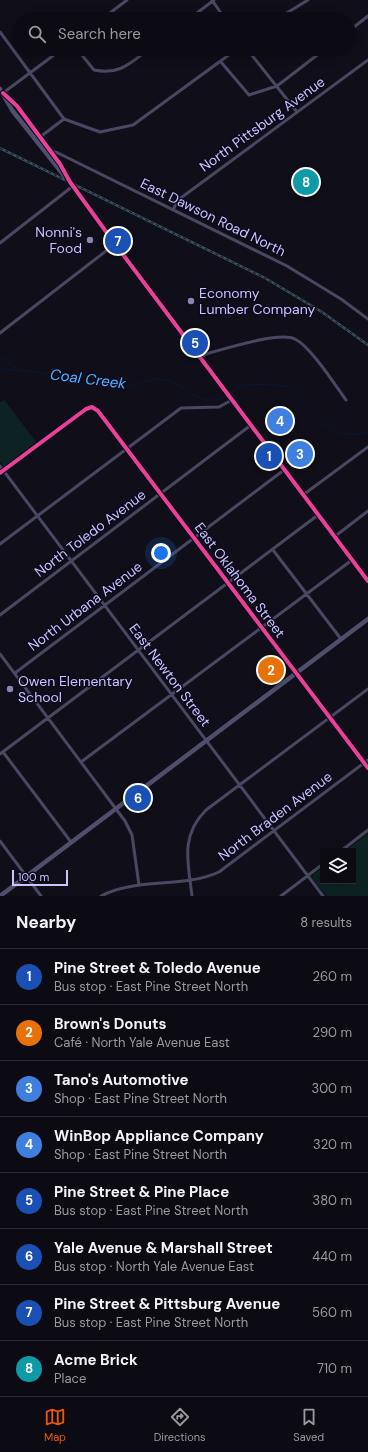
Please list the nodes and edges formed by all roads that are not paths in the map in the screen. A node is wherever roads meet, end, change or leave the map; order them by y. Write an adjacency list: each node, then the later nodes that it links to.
1 (127, 0): 4 (street)
2 (213, 0): 5 (street); 6 (street)
3 (308, 0): 7 (street)
4 (111, 12)
5 (198, 12)
6 (221, 12)
7 (287, 12)
8 (368, 16): 9 (street)
9 (356, 25)
10 (0, 32): 11 (street)
11 (12, 48)
12 (18, 56): 21 (street)
13 (53, 56): 21 (street)
14 (83, 56): 15 (street)
15 (140, 56)
16 (229, 56): 20 (street)
17 (253, 56): 22 (street)
18 (316, 56): 22 (street)
19 (368, 60): 25 (street, North Pittsburg Avenue)
20 (221, 62): 22 (street); 26 (street)
21 (30, 73): 24 (street); 26 (street)
22 (277, 86): 25 (street)
23 (0, 89): 24 (main road)
24 (3, 94): 27 (main road); 28 (main road)
25 (297, 112): 32 (street, North Pittsburg Avenue)
26 (64, 119): 27 (street)
27 (40, 137): 29 (main road)
28 (40, 148): 29 (street, East Dawson Road North); 30 (main road)
29 (50, 150): 30 (main road); 32 (street, East Dawson Road North)
30 (70, 182): 31 (main road)
31 (73, 186): 33 (street); 34 (main road)
32 (173, 210): 35 (street, East Dawson Road North)
33 (0, 243)
34 (115, 244): 36 (street); 37 (main road)
35 (368, 319)
36 (0, 333)
37 (200, 358): 38 (main road); 39 (street)
38 (231, 399): 40 (main road); 42 (street)
39 (346, 400)
40 (251, 426): 45 (main road); 47 (street, North Toledo Avenue)
41 (368, 447): 48 (street)
42 (127, 449): 44 (street, East Oklahoma Street); 47 (street, East Oklahoma Street); 51 (street)
43 (0, 466): 44 (street, East Newton Street)
44 (4, 470): 46 (street); 51 (street, East Newton Street)
45 (284, 470): 48 (main road); 53 (street, North Urbana Avenue)
46 (0, 472)
47 (161, 494): 53 (street, East Oklahoma Street); 57 (street, North Toledo Avenue)
48 (303, 495): 50 (main road)
49 (368, 511): 52 (street)
50 (318, 515): 52 (main road); 55 (street)
51 (38, 516): 54 (street); 57 (street, East Newton Street)
52 (334, 537): 56 (main road)
53 (194, 538): 59 (street, East Oklahoma Street); 61 (street, North Urbana Avenue)
54 (0, 544)
55 (273, 550): 59 (street); 60 (street)
56 (352, 560): 58 (main road); 60 (street)
57 (72, 561): 61 (street, East Newton Street); 62 (street, North Toledo Avenue)
58 (368, 581)
59 (228, 583): 64 (street, East Oklahoma Street); 66 (street)
60 (307, 594): 64 (street); 65 (street)
61 (104, 606): 66 (street, East Newton Street); 68 (street, North Urbana Avenue)
62 (0, 615)
63 (368, 619): 65 (main road)
64 (262, 627): 69 (street, East Oklahoma Street); 71 (street)
65 (341, 639): 69 (main road)
66 (138, 650): 71 (street, East Newton Street); 72 (street)
67 (0, 654): 68 (street)
68 (14, 673): 72 (street)
69 (296, 673): 73 (street, East Oklahoma Street); 74 (main road)
70 (368, 689): 73 (street)
71 (171, 694): 74 (street, East Newton Street); 77 (street)
72 (48, 717): 75 (street); 77 (street)
73 (330, 718): 78 (street, East Oklahoma Street); 80 (street)
74 (206, 740): 80 (street, East Newton Street); 81 (main road)
75 (2, 753): 85 (street)
76 (368, 760): 78 (street, North Braden Avenue)
77 (81, 762): 81 (street)
78 (364, 763): 79 (street, East Oklahoma Street); 82 (street, North Braden Avenue)
79 (368, 768)
80 (240, 785): 82 (street, East Newton Street); 90 (street)
81 (116, 808): 85 (main road); 91 (street)
82 (274, 830): 89 (street, East Newton Street); 90 (street, North Braden Avenue)
83 (368, 830): 86 (street)
84 (0, 841): 88 (street)
85 (71, 842): 88 (main road)
86 (345, 848)
87 (320, 866): 89 (street)
88 (26, 876): 92 (main road); 93 (street)
89 (308, 876): 96 (street); 97 (street, East Newton Street)
90 (190, 879): 91 (street, North Braden Avenue); 95 (street)
91 (139, 885): 94 (street, North Braden Avenue)
92 (0, 896)
93 (41, 896)
94 (101, 896)
95 (192, 896)
96 (281, 896)
97 (323, 896)

